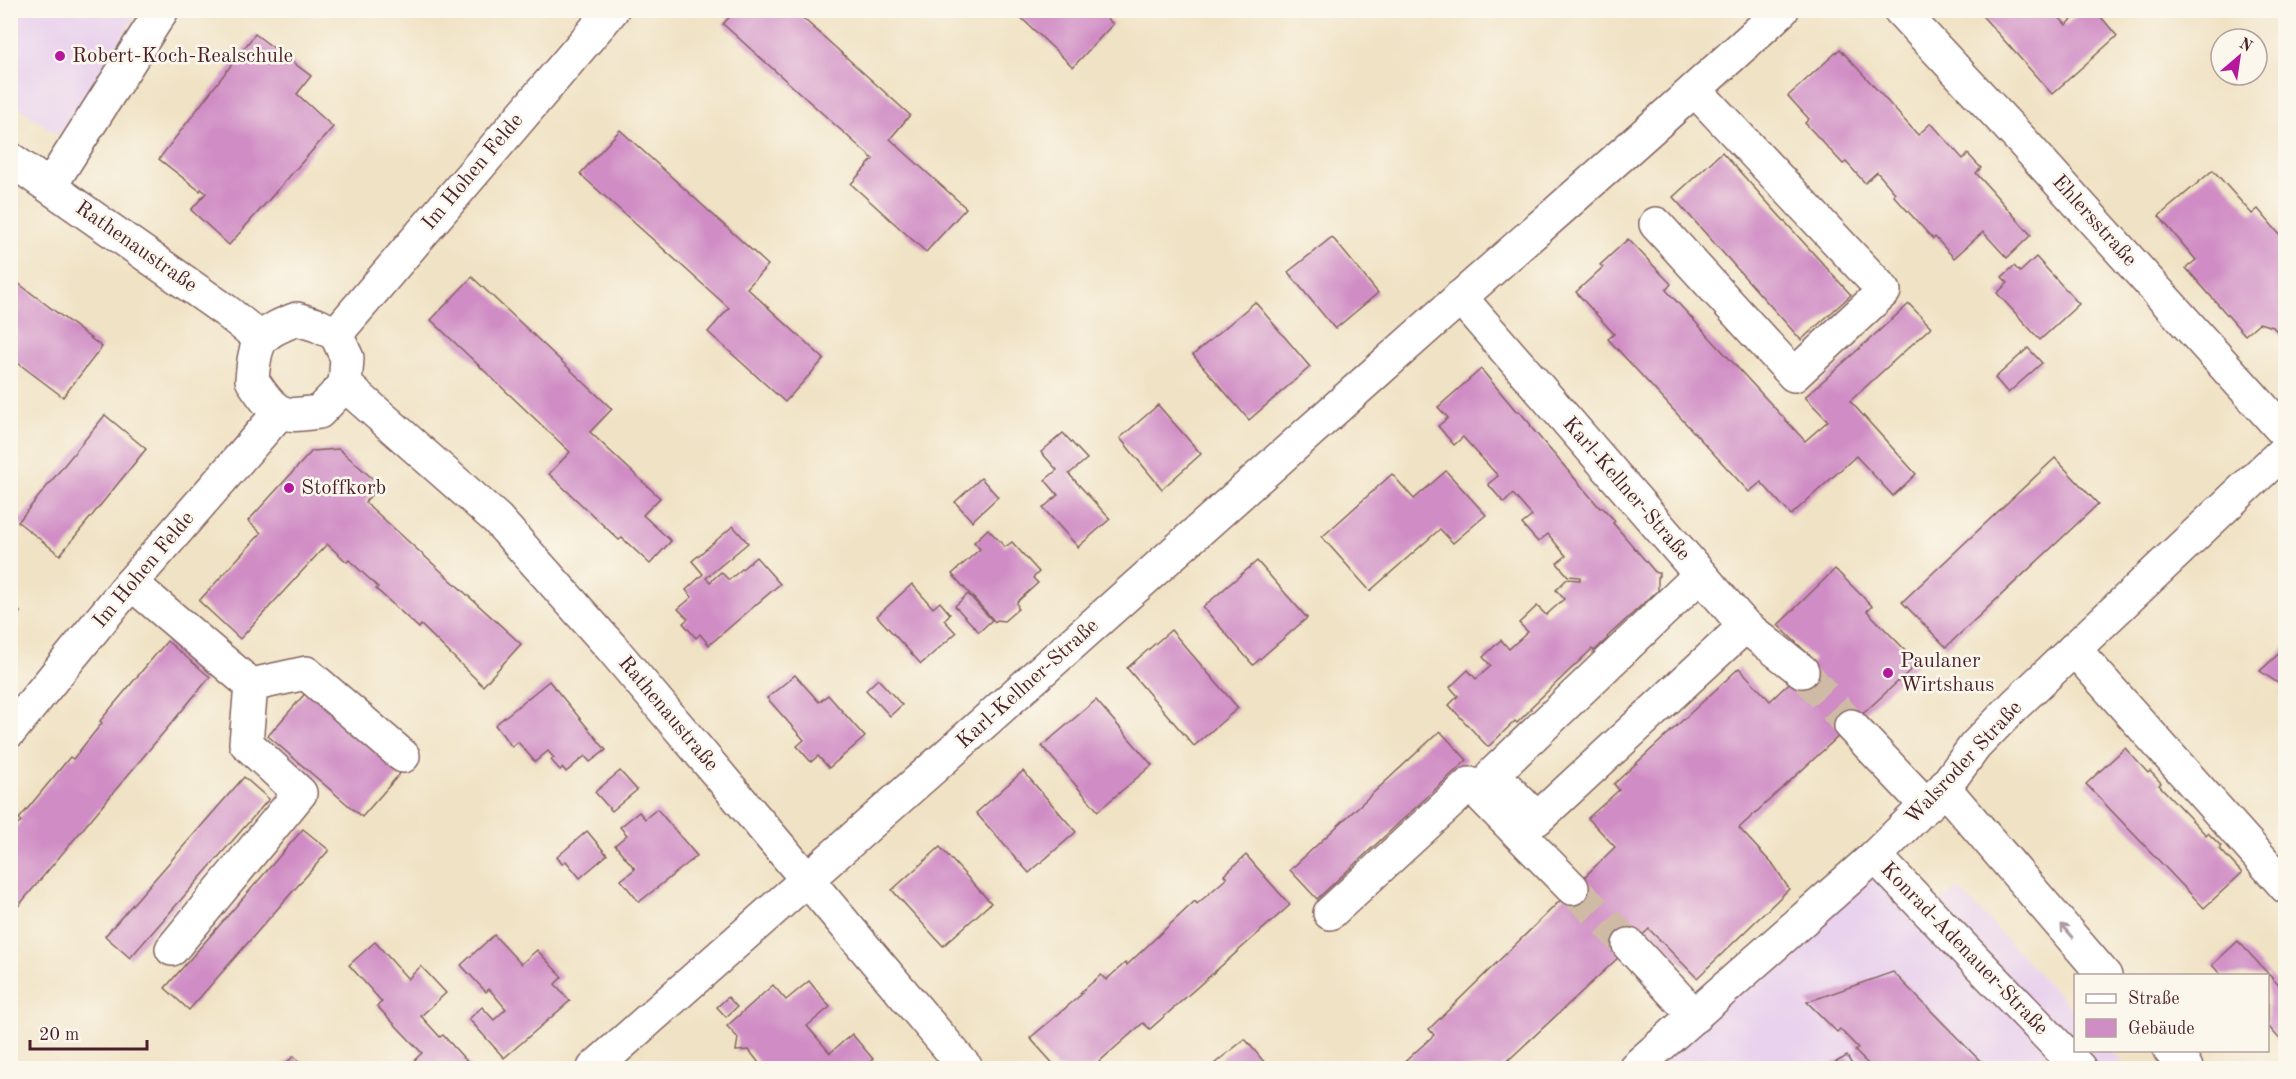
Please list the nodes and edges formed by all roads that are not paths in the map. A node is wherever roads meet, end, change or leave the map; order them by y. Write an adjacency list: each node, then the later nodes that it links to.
1 (162, 10): 7 (street)
2 (612, 10): 10 (street, Im Hohen Felde)
3 (1782, 10): 5 (street, Karl-Kellner-Straße)
4 (1900, 10): 14 (street, Ehlersstraße)
5 (1695, 90): 8 (street); 9 (street, Karl-Kellner-Straße)
6 (10, 159): 7 (street, Rathenaustraße)
7 (50, 186): 11 (street, Rathenaustraße)
8 (1656, 224)
9 (1460, 297): 16 (street, Karl-Kellner-Straße); 27 (street, Karl-Kellner-Straße)
10 (336, 334): 11 (street); 12 (street)
11 (260, 338): 13 (street)
12 (345, 385): 13 (street); 27 (street, Rathenaustraße)
13 (280, 412): 17 (street, Im Hohen Felde)
14 (2286, 434)
15 (2286, 449): 19 (street, Walsroder Straße)
16 (1700, 575): 18 (street, Karl-Kellner-Straße); 18 (street)
17 (131, 584): 21 (street); 23 (street, Im Hohen Felde)
18 (1745, 626): 20 (street, Karl-Kellner-Straße)
19 (2074, 649): 25 (street, Walsroder Straße); 28 (street)
20 (1802, 671)
21 (251, 685): 24 (street); 32 (street)
22 (1851, 726): 25 (street)
23 (10, 731)
24 (403, 756)
25 (1935, 797): 26 (street, Walsroder Straße); 33 (street, one-way to 25)
26 (1875, 856): 34 (street, Walsroder Straße); 39 (street, Konrad-Adenauer-Straße)
27 (809, 880): 36 (street, Karl-Kellner-Straße); 37 (street, Rathenaustraße)
28 (2286, 887)
29 (1572, 888): 30 (street)
30 (1330, 913)
31 (1629, 945): 34 (street)
32 (172, 950)
33 (2105, 974)
34 (1695, 1016): 38 (street, Walsroder Straße)
35 (2172, 1052): 40 (street)
36 (594, 1068)
37 (966, 1068)
38 (1635, 1068)
39 (2079, 1068)
40 (2186, 1068)

